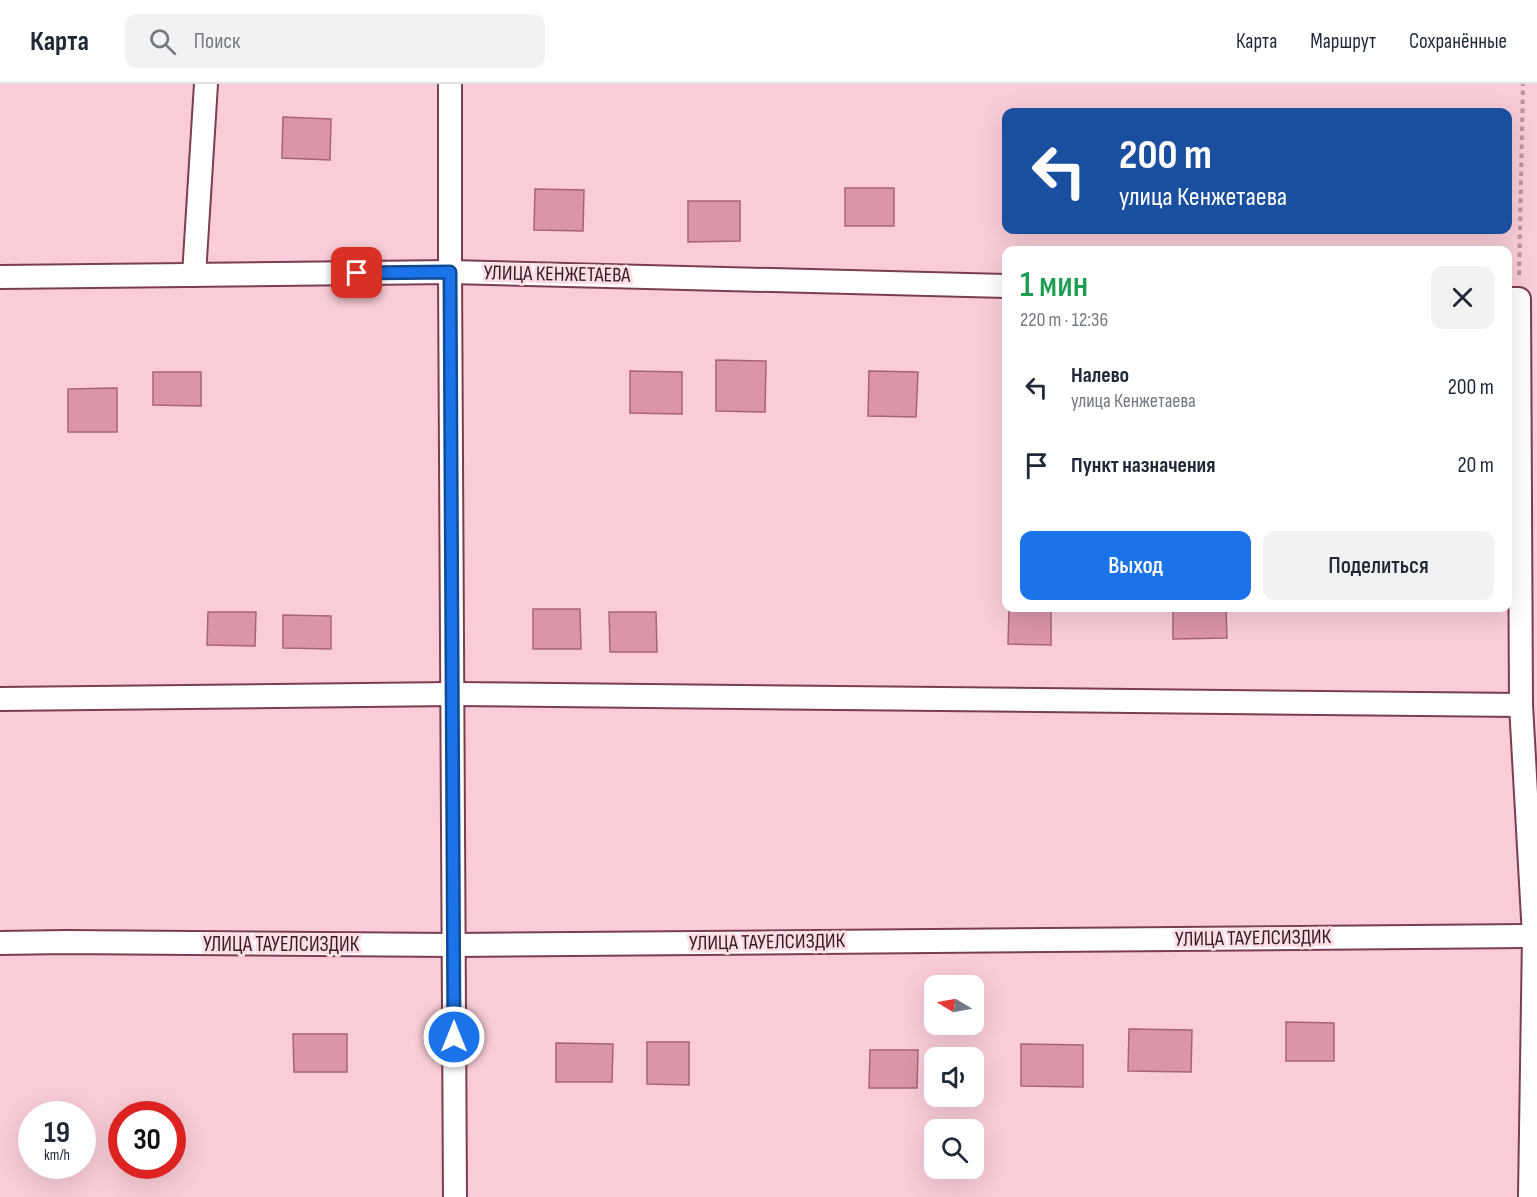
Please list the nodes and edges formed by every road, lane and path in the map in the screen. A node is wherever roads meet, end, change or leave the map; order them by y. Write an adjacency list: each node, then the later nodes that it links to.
1 (206, 84): 5 (street)
2 (450, 84): 4 (street)
3 (1523, 84): 8 (path)
4 (450, 272): 5 (street, УЛИЦА КЕНЖЕТАЕВА); 7 (street, УЛИЦА КЕНЖЕТАЕВА); 9 (street)
5 (194, 275): 6 (street, УЛИЦА КЕНЖЕТАЕВА)
6 (0, 277)
7 (1002, 286)
8 (1513, 299): 11 (street)
9 (452, 694): 10 (street); 11 (street); 14 (street)
10 (0, 699)
11 (1521, 705): 12 (street)
12 (1534, 936): 14 (street, УЛИЦА ТАУЕЛСИЗДИК); 16 (street)
13 (0, 944): 14 (street, УЛИЦА ТАУЕЛСИЗДИК)
14 (454, 945): 15 (street)
15 (455, 1197)
16 (1530, 1197)

